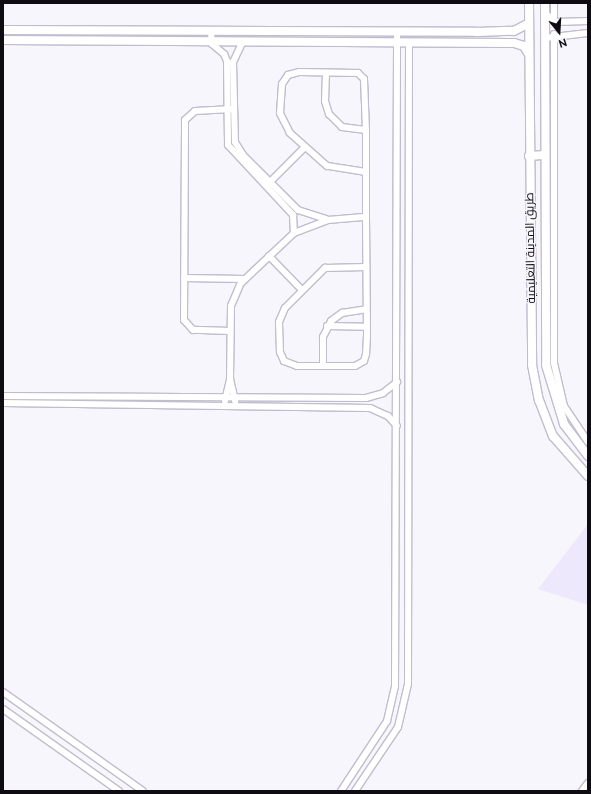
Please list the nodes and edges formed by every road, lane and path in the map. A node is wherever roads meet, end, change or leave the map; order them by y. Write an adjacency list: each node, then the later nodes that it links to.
1 (529, 3): 7 (street, طريق المدينة التعليمية)
2 (545, 3): 4 (street, طريق المدينة التعليمية)
3 (554, 3): 5 (street)
4 (545, 13): 5 (street); 13 (street, طريق المدينة التعليمية)
5 (554, 21): 6 (street)
6 (588, 21)
7 (529, 23): 10 (street); 19 (street, طريق المدينة التعليمية)
8 (3, 30): 9 (street)
9 (211, 32): 10 (street); 16 (street)
10 (397, 32): 17 (street)
11 (588, 33): 12 (street)
12 (554, 34): 13 (street); 52 (street)
13 (545, 38): 25 (street, طريق المدينة التعليمية)
14 (3, 40): 16 (street)
15 (243, 41): 16 (street); 17 (street); 22 (street)
16 (210, 42): 21 (street)
17 (396, 42): 18 (street); 44 (street)
18 (410, 42): 19 (street); 56 (street)
19 (528, 53): 26 (street, طريق المدينة التعليمية)
20 (326, 73): 23 (street); 23 (street); 24 (street)
21 (225, 109): 22 (street); 29 (street); 35 (street)
22 (232, 109): 28 (street)
23 (366, 130): 27 (street)
24 (305, 147): 27 (street); 28 (street)
25 (545, 155): 26 (street); 53 (street, طريق المدينة التعليمية)
26 (529, 156): 54 (street, طريق المدينة التعليمية)
27 (366, 172): 30 (street)
28 (270, 182): 29 (street); 31 (street)
29 (265, 188): 32 (street)
30 (366, 218): 31 (street); 34 (street)
31 (328, 220): 32 (street)
32 (294, 233): 33 (street)
33 (269, 256): 36 (street); 37 (street)
34 (366, 267): 37 (street); 38 (street)
35 (184, 278): 36 (street); 41 (street)
36 (245, 278): 41 (street)
37 (302, 290): 42 (street)
38 (366, 309): 39 (street); 40 (street)
39 (327, 326): 40 (street); 42 (street)
40 (366, 327): 42 (street)
41 (230, 331): 43 (street)
42 (323, 366)
43 (230, 379): 46 (street); 47 (street)
44 (396, 382): 47 (street); 51 (street)
45 (3, 396): 46 (street)
46 (225, 397): 47 (street); 49 (street)
47 (236, 398): 50 (street)
48 (3, 403): 49 (street)
49 (224, 406): 50 (street)
50 (235, 406): 51 (street)
51 (397, 426): 55 (street)
52 (588, 442)
53 (588, 456)
54 (588, 476)
55 (396, 519): 56 (street); 62 (street)
56 (409, 519): 63 (street)
57 (3, 692): 61 (street)
58 (3, 709): 60 (street)
59 (588, 783): 64 (street)
60 (119, 791)
61 (143, 791)
62 (341, 791)
63 (356, 791)
64 (582, 791)

